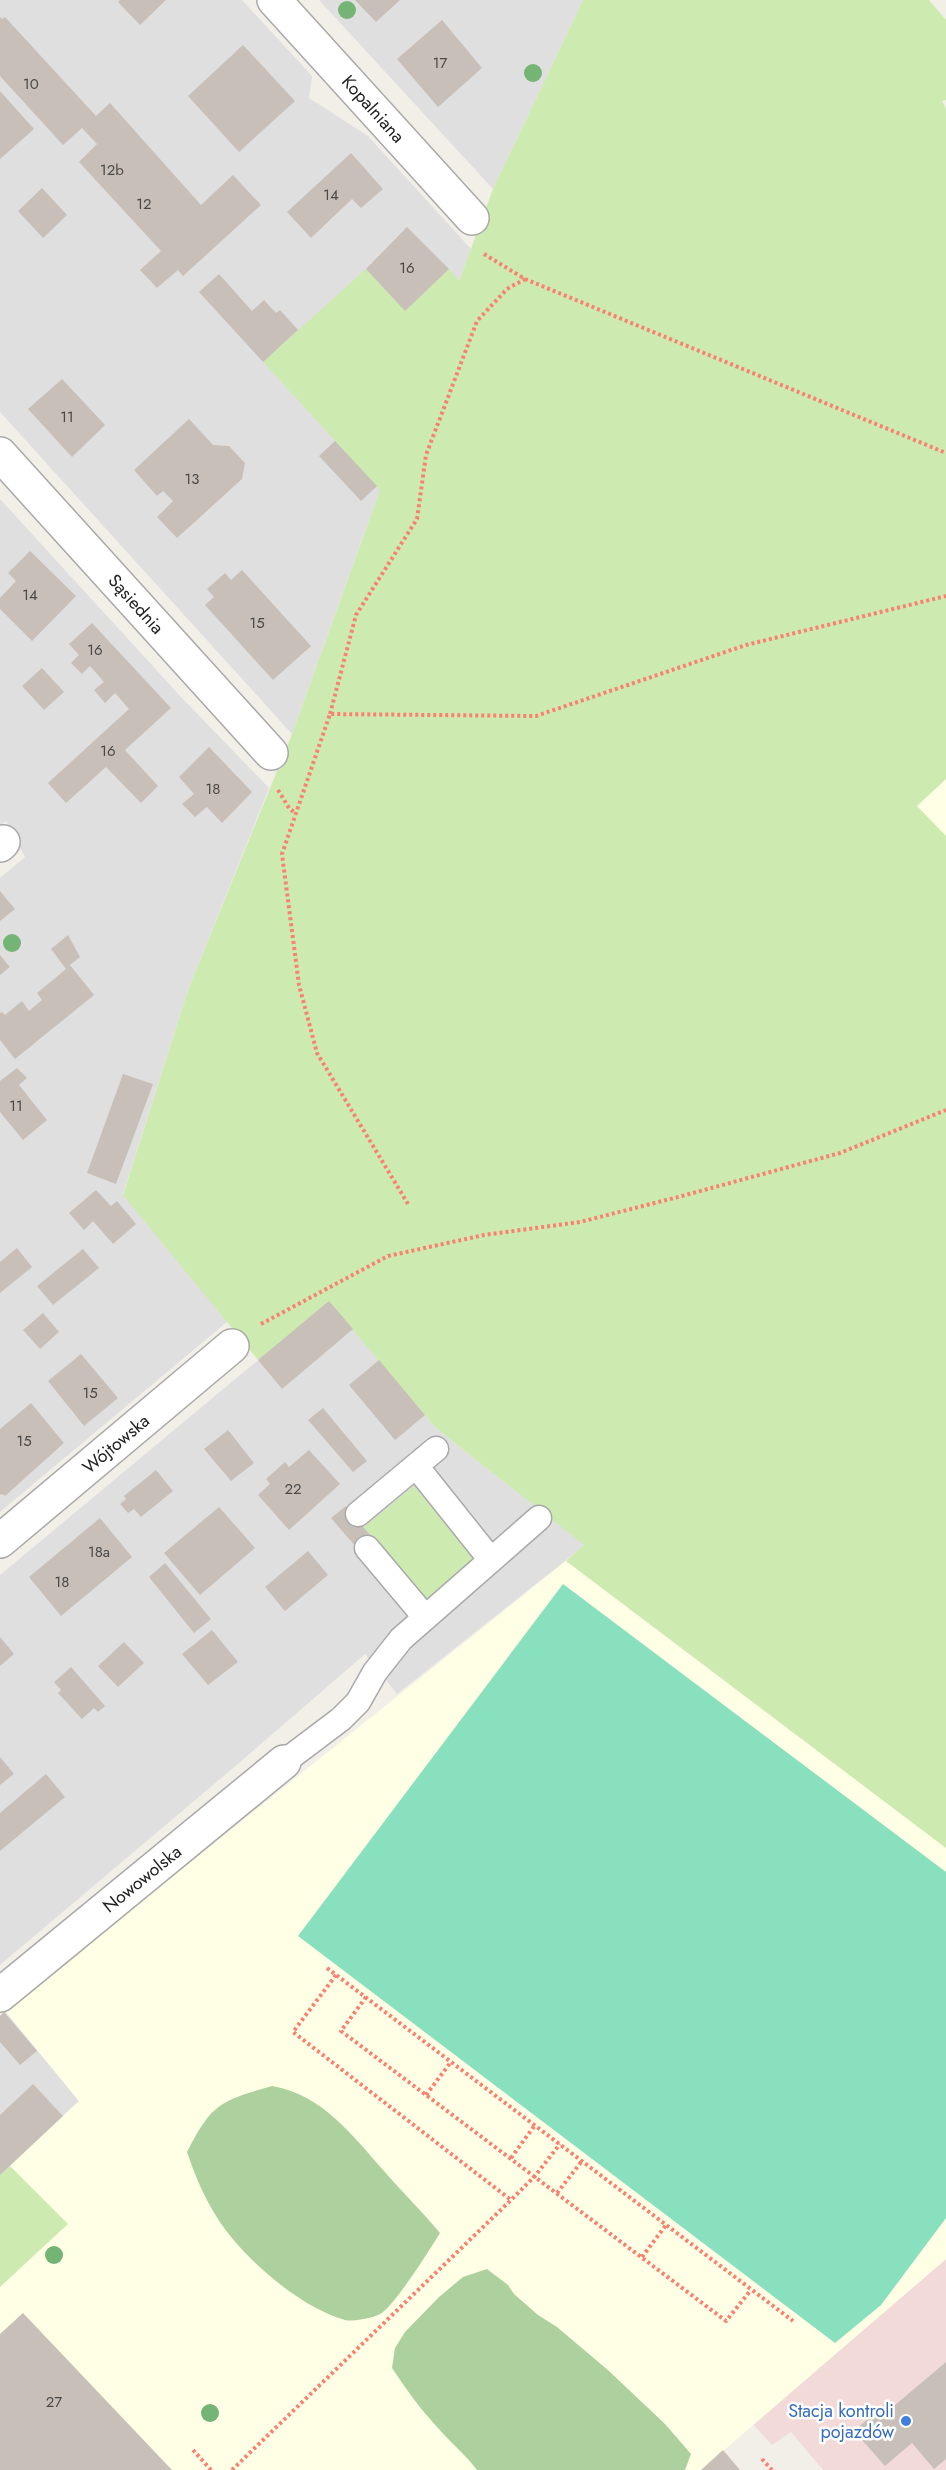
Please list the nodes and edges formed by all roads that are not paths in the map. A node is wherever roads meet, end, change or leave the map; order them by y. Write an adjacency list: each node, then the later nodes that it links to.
1 (274, 0): 2 (street, Kopalniana)
2 (472, 219)
3 (0, 454): 4 (street, Sąsiednia)
4 (271, 753)
5 (232, 1346): 10 (street, Wójtowska)
6 (436, 1449): 7 (lane)
7 (416, 1466): 8 (lane); 12 (lane)
8 (358, 1514)
9 (539, 1518): 12 (lane)
10 (0, 1541)
11 (368, 1548): 13 (lane)
12 (491, 1560): 13 (lane)
13 (426, 1617): 14 (lane)
14 (284, 1762): 15 (street, Nowowolska)
15 (0, 1995)

